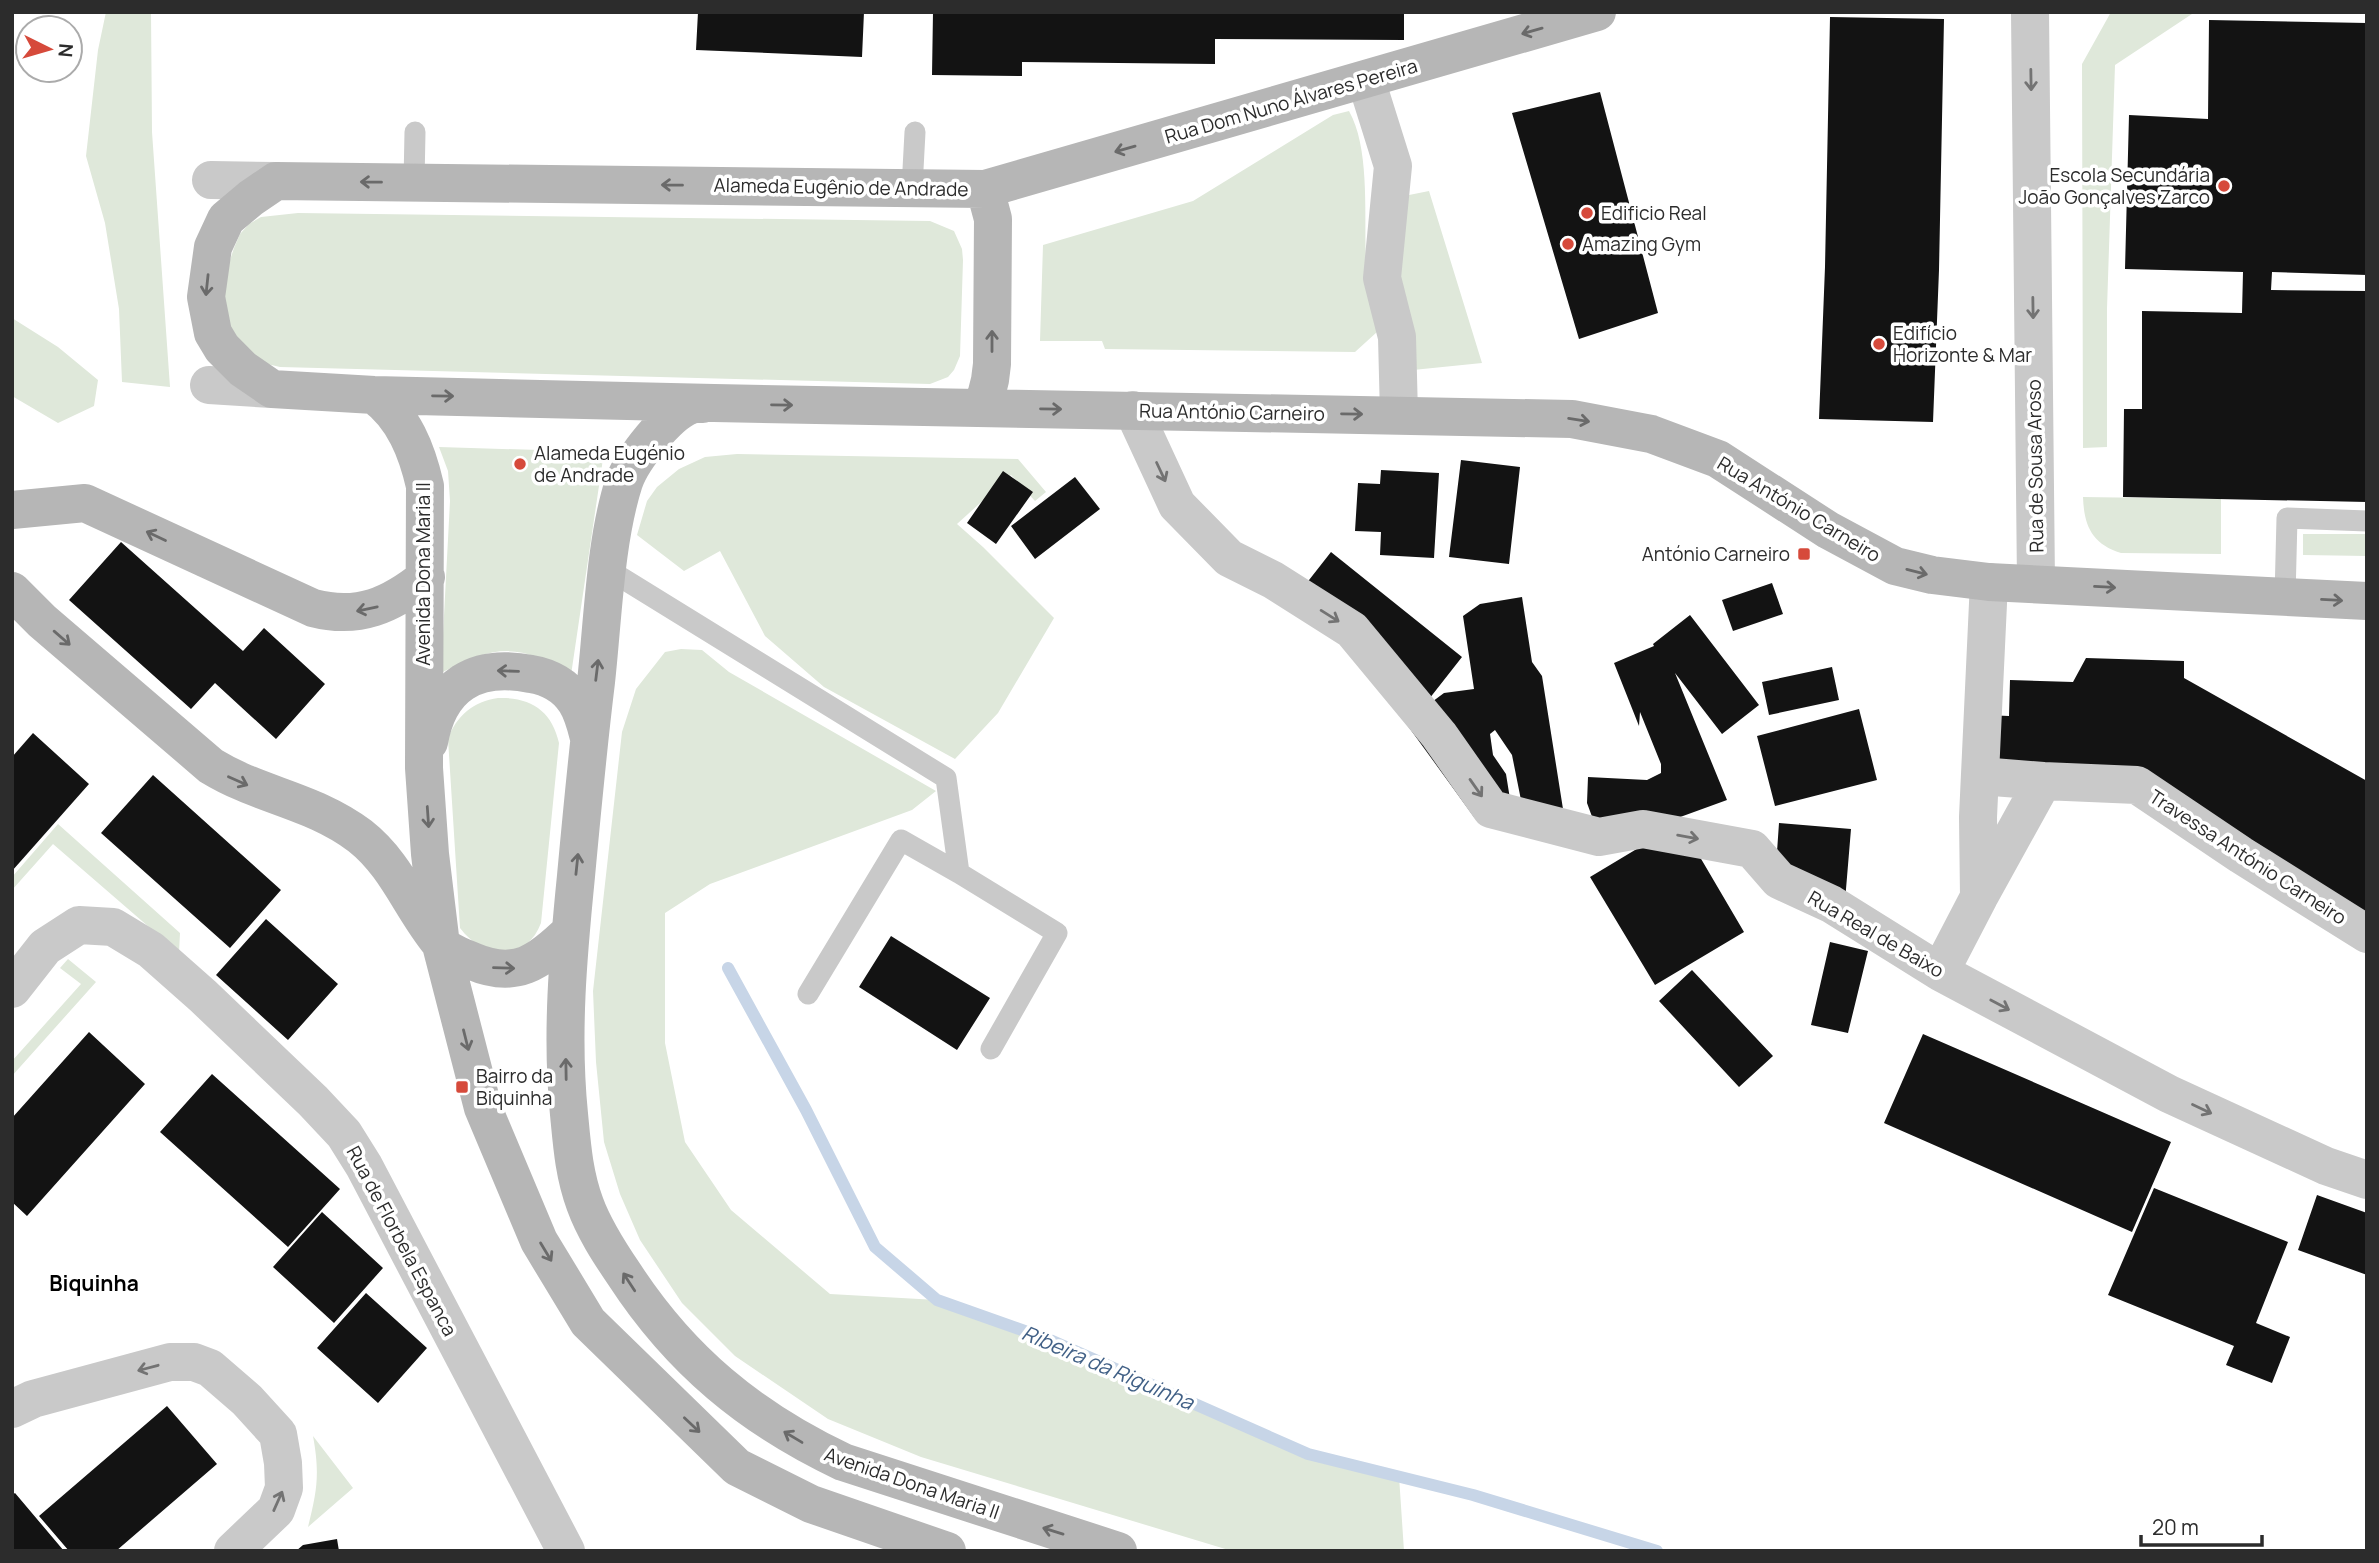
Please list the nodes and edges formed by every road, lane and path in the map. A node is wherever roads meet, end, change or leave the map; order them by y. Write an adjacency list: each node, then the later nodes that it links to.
1 (1597, 12): 3 (street, Rua Dom Nuno Álvares Pereira, one-way to 3)
2 (2030, 12): 23 (street, Rua de Sousa Aroso, one-way to 23)
3 (1366, 80): 10 (street, Rua Dom Nuno Álvares Pereira, one-way to 10); 17 (street)
4 (415, 132): 8 (lane)
5 (915, 132): 9 (lane)
6 (211, 180): 7 (street)
7 (276, 181): 8 (street, Alameda Eugênio de Andrade, one-way to 7); 12 (street, one-way to 12)
8 (414, 183): 9 (street, Alameda Eugênio de Andrade, one-way to 8)
9 (912, 188): 10 (street, Alameda Eugênio de Andrade)
10 (985, 189): 15 (street, Alameda Eugênio de Andrade, one-way to 10)
11 (209, 385): 12 (street)
12 (272, 389): 13 (street)
13 (374, 394): 14 (street, one-way to 14); 21 (street, Avenida Dona Maria II)
14 (714, 403): 15 (street, one-way to 15); 20 (street, Avenida Dona Maria II)
15 (983, 408): 16 (street, Rua António Carneiro, one-way to 16)
16 (1133, 410): 17 (street, Rua António Carneiro, one-way to 17); 36 (street, Rua Real de Baixo, one-way to 36)
17 (1399, 415): 22 (street, Rua António Carneiro, one-way to 22)
18 (12, 510): 21 (street, one-way to 18)
19 (2367, 521): 25 (lane)
20 (609, 570): 27 (street, Avenida Dona Maria II, one-way to 20); 31 (lane)
21 (426, 577): 28 (street, Avenida Dona Maria II)
22 (1989, 582): 23 (street, Rua António Carneiro); 29 (street)
23 (2036, 583): 25 (street, Rua António Carneiro, one-way to 25)
24 (12, 591): 35 (street, one-way to 35)
25 (2285, 597): 26 (street, Rua António Carneiro, one-way to 26)
26 (2367, 601)
27 (589, 738): 28 (street, Avenida Dona Maria II, one-way to 28); 33 (street, Avenida Dona Maria II, one-way to 27)
28 (424, 768): 35 (street, Avenida Dona Maria II, one-way to 35)
29 (1980, 776): 30 (street, Travessa António Carneiro); 32 (street)
30 (2043, 781): 32 (street); 34 (street, Travessa António Carneiro)
31 (959, 873): 38 (lane); 39 (lane)
32 (1979, 897): 36 (street)
33 (570, 932): 35 (street, one-way to 33); 45 (street, Avenida Dona Maria II, one-way to 33)
34 (2367, 934)
35 (441, 945): 44 (street, Avenida Dona Maria II, one-way to 44)
36 (1940, 972): 40 (street, Rua Real de Baixo, one-way to 40)
37 (12, 989): 43 (street, Rua de Florbela Espanca)
38 (808, 994)
39 (991, 1049)
40 (2367, 1180)
41 (12, 1409): 42 (street, one-way to 41)
42 (233, 1551)
43 (566, 1551)
44 (947, 1551)
45 (1118, 1551)

